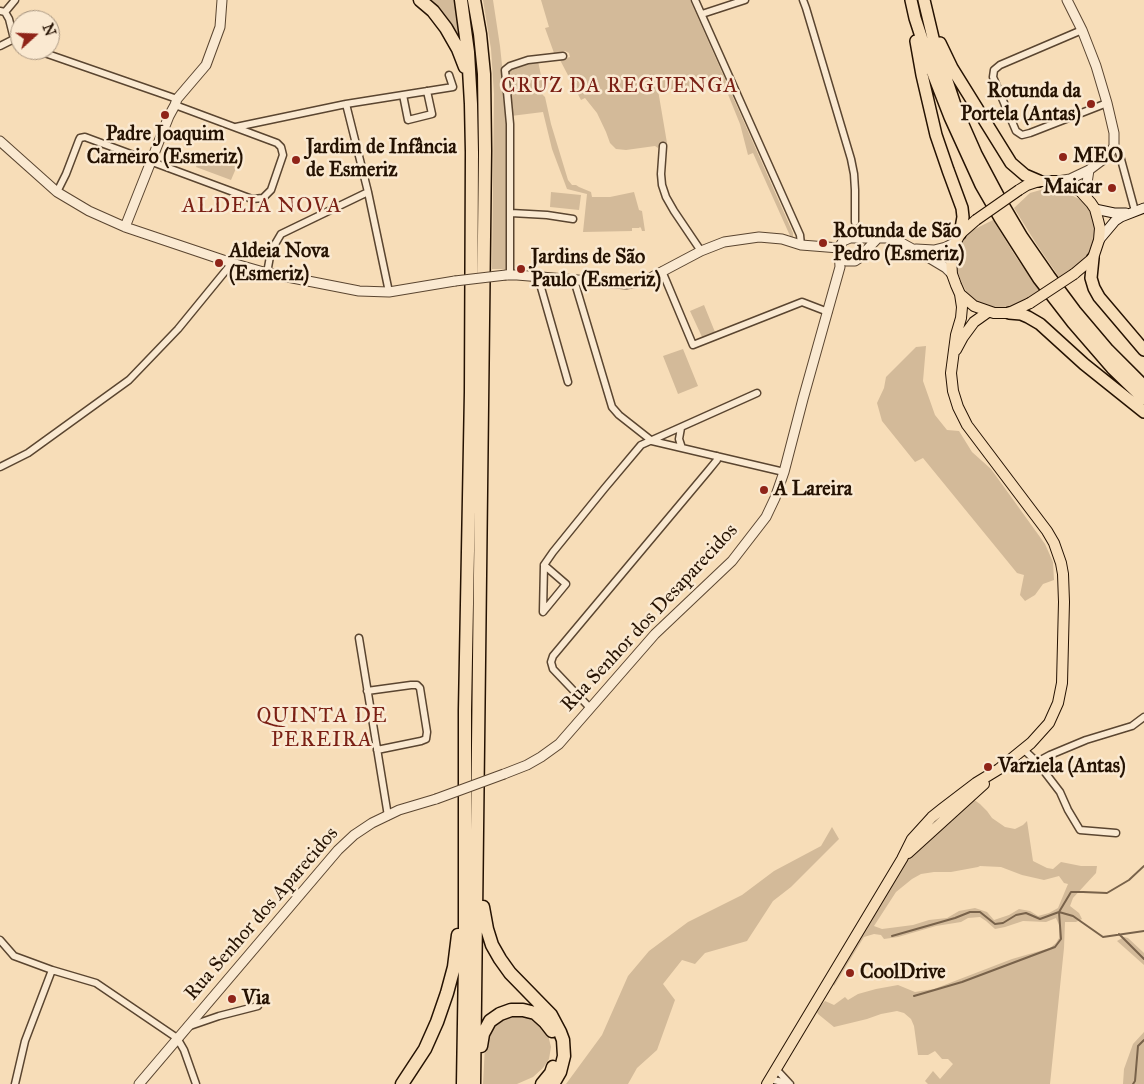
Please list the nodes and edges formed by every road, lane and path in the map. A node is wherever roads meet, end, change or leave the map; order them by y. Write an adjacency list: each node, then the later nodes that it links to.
1 (15, 0): 12 (street)
2 (222, 0): 22 (street)
3 (420, 0): 19 (highway)
4 (460, 0): 19 (highway)
5 (474, 0): 91 (highway)
6 (695, 0): 13 (street)
7 (745, 0): 13 (street)
8 (803, 0): 41 (street)
9 (910, 0): 43 (highway); 72 (highway)
10 (1067, 0): 15 (street)
11 (925, 3): 31 (highway); 70 (highway)
12 (2, 12): 14 (street)
13 (702, 14): 47 (street)
14 (10, 23)
15 (1082, 30): 23 (street); 23 (street)
16 (563, 56): 39 (street)
17 (60, 59): 22 (street)
18 (449, 75): 20 (street)
19 (470, 81): 92 (highway)
20 (427, 91): 21 (street); 21 (street)
21 (403, 95): 24 (street)
22 (176, 102): 25 (street); 29 (street)
23 (1107, 103): 28 (street)
24 (346, 104): 25 (street); 34 (street)
25 (235, 127): 29 (street)
26 (0, 141): 33 (street)
27 (663, 146): 49 (street)
28 (1114, 146): 30 (street); 38 (street)
29 (151, 162): 33 (street); 42 (street)
30 (1090, 170): 32 (street); 35 (street)
31 (1039, 181): 32 (main road); 43 (main road, bridge)
32 (1058, 181): 35 (main road)
33 (57, 192): 42 (street)
34 (368, 192): 56 (street); 62 (street)
35 (1087, 198): 37 (main road)
36 (1144, 208): 38 (street)
37 (1095, 209): 38 (street); 46 (main road)
38 (1132, 212): 46 (street)
39 (511, 213): 40 (street); 57 (street)
40 (573, 219)
41 (855, 222)
42 (125, 227): 54 (street)
43 (958, 238): 48 (street); 58 (main road)
44 (855, 239): 45 (street); 50 (street); 51 (street)
45 (877, 239): 48 (street); 51 (street)
46 (1099, 240): 52 (main road)
47 (801, 244): 49 (street); 50 (street)
48 (913, 249): 58 (street)
49 (701, 251): 55 (street)
50 (840, 252): 53 (street); 61 (street, Rua Senhor dos Desaparecidos)
51 (862, 254): 53 (street)
52 (1093, 258): 66 (main road, bridge); 67 (highway)
53 (852, 262): 61 (street, Rua Senhor dos Desaparecidos)
54 (232, 263): 56 (street); 78 (street)
55 (662, 271): 60 (street); 64 (street)
56 (267, 272): 62 (street)
57 (508, 274): 59 (street); 62 (street, bridge)
58 (952, 274): 63 (main road)
59 (538, 277): 60 (street); 69 (street)
60 (574, 280): 75 (street)
61 (835, 283): 64 (street, Rua Senhor dos Desaparecidos)
62 (389, 292)
63 (960, 294): 65 (main road); 68 (main road)
64 (828, 312): 79 (street, Rua Senhor dos Desaparecidos)
65 (988, 312): 66 (main road); 68 (main road)
66 (1009, 313): 73 (highway)
67 (1144, 350)
68 (953, 355): 86 (main road)
69 (568, 382)
70 (1144, 386)
71 (758, 393): 74 (street)
72 (1144, 399)
73 (1144, 412)
74 (681, 428): 75 (street); 76 (street)
75 (652, 441): 76 (street); 80 (street)
76 (682, 448): 77 (street)
77 (717, 456): 79 (street); 83 (street)
78 (0, 467)
79 (784, 472): 83 (street, Rua Senhor dos Desaparecidos)
80 (544, 565): 80 (street)
81 (359, 638): 82 (street)
82 (367, 691): 85 (street); 85 (street)
83 (590, 708): 88 (street, Rua Senhor dos Desaparecidos, bridge)
84 (1144, 718): 87 (street)
85 (377, 750): 89 (street)
86 (1024, 750): 87 (street); 99 (main road)
87 (1037, 762): 90 (street)
88 (436, 799): 89 (street, Rua Senhor dos Aparecidos)
89 (388, 816): 96 (street, Rua Senhor dos Aparecidos)
90 (1116, 833)
91 (477, 873): 98 (highway); 108 (highway)
92 (465, 907): 104 (highway); 105 (highway)
93 (0, 940): 94 (street)
94 (52, 970): 97 (street); 101 (street)
95 (258, 1006): 96 (street)
96 (186, 1028): 97 (street, Rua Senhor dos Aparecidos)
97 (177, 1038): 102 (street, Rua Senhor dos Aparecidos); 103 (street)
98 (474, 1064): 106 (highway); 107 (highway)
99 (776, 1069): 100 (main road); 109 (street)
100 (769, 1082): 109 (street)
101 (15, 1084)
102 (139, 1084)
103 (196, 1084)
104 (402, 1084)
105 (463, 1084)
106 (474, 1084)
107 (542, 1084)
108 (553, 1084)
109 (790, 1084)

